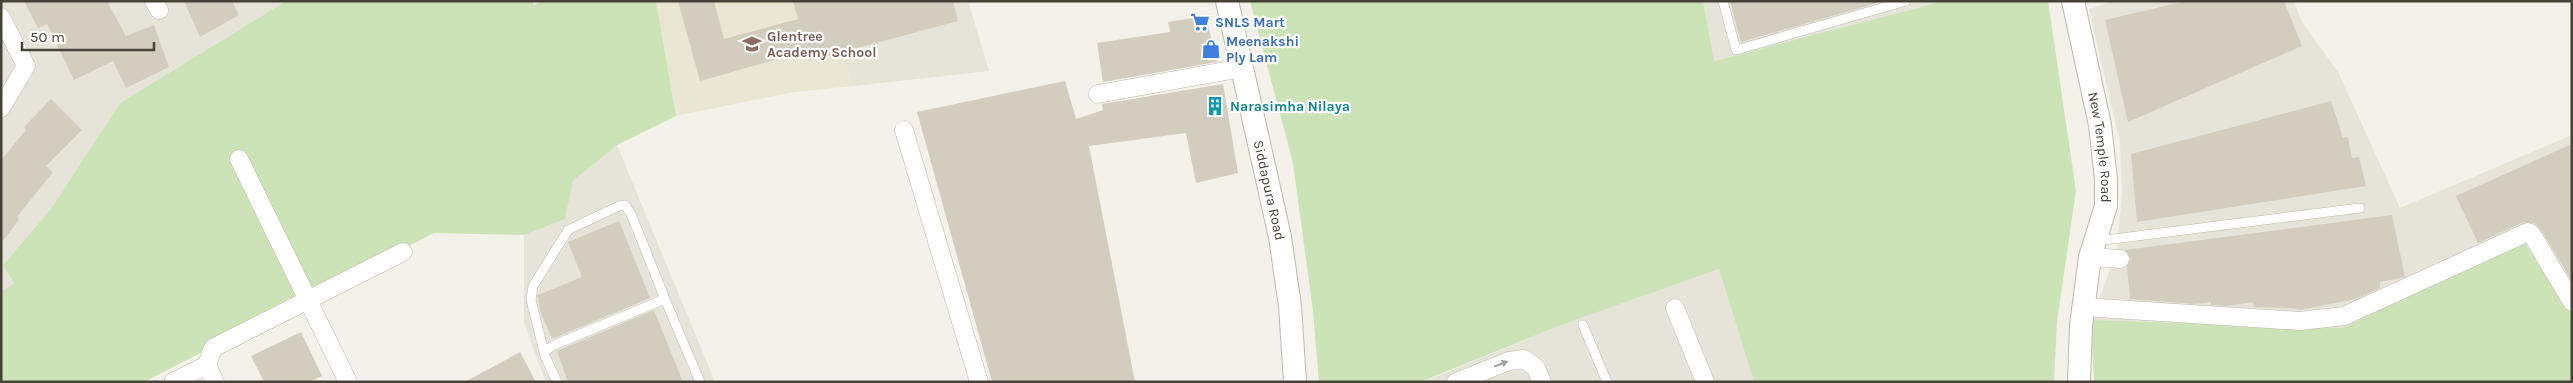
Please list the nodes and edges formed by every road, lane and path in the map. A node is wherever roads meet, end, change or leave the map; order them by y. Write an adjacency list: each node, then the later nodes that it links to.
1 (1227, 1): 6 (street, Siddapura Road)
2 (1723, 1): 3 (lane)
3 (1906, 1)
4 (2073, 1): 12 (street, New Temple Road)
5 (1, 17): 8 (street)
6 (1242, 68): 7 (street); 29 (street, Siddapura Road)
7 (1098, 94)
8 (1, 108)
9 (904, 130): 28 (street)
10 (239, 159): 16 (street)
11 (2360, 208): 12 (lane)
12 (2093, 249): 14 (street); 18 (street, New Temple Road)
13 (403, 252): 16 (street)
14 (2120, 259)
15 (665, 299): 21 (lane); 21 (lane); 27 (lane)
16 (308, 300): 22 (street); 25 (street)
17 (2572, 302): 18 (street)
18 (2083, 307): 34 (street, New Temple Road)
19 (1675, 308): 33 (street)
20 (1583, 325): 32 (lane)
21 (545, 351): 26 (lane)
22 (207, 365): 23 (street); 24 (street)
23 (173, 382)
24 (214, 382)
25 (348, 382)
26 (557, 382)
27 (700, 382)
28 (979, 382)
29 (1295, 382)
30 (1456, 382): 31 (street, one-way to 31)
31 (1542, 382)
32 (1607, 382)
33 (1705, 382)
34 (2079, 382)

